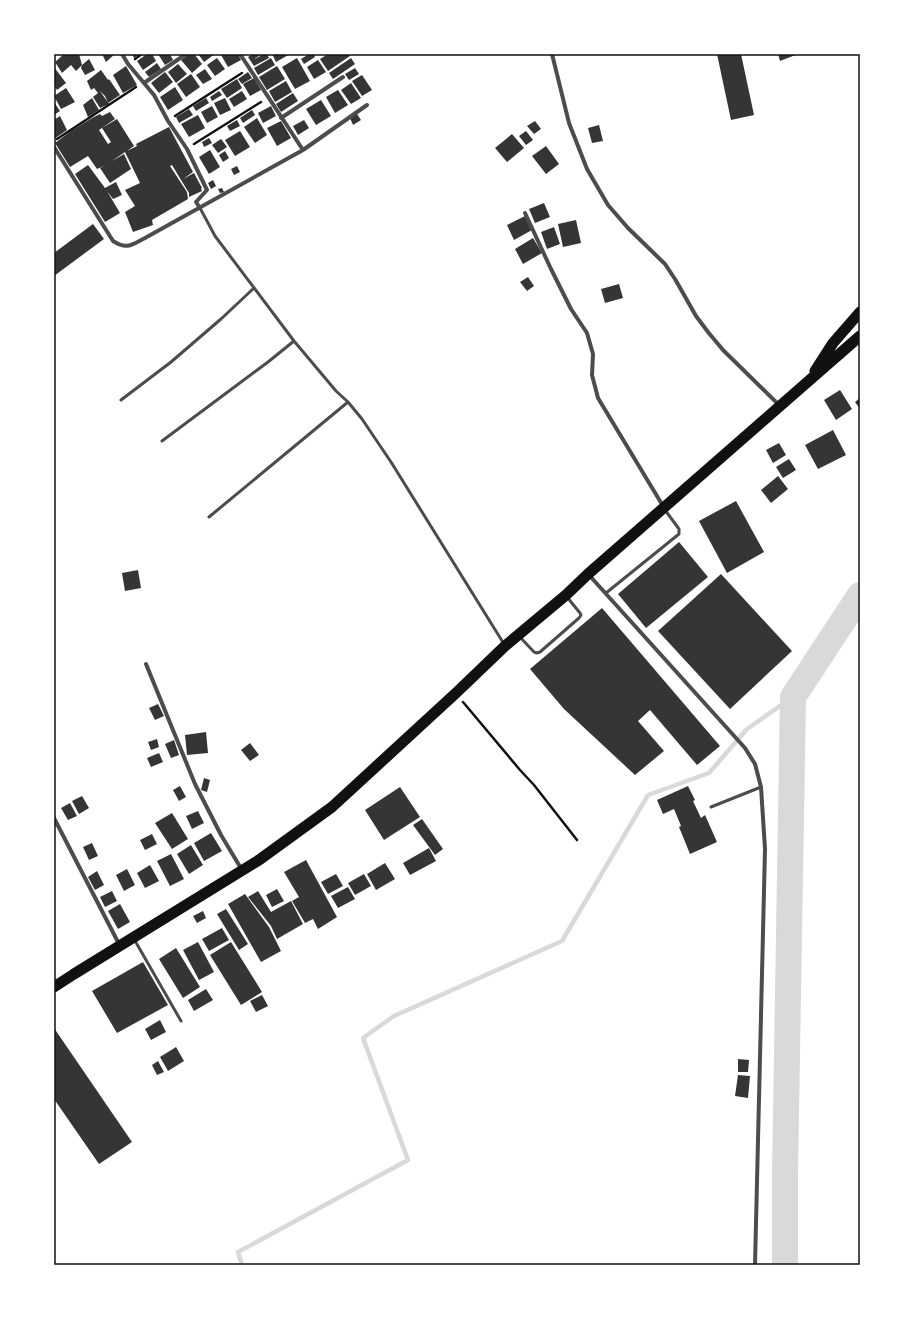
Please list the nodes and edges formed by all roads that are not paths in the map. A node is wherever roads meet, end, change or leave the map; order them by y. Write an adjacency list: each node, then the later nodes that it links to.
1 (122, 54): 6 (street)
2 (186, 54): 6 (street)
3 (240, 54): 8 (street)
4 (552, 54): 20 (street)
5 (343, 77): 8 (street)
6 (144, 83): 11 (street)
7 (366, 105): 10 (street)
8 (281, 118): 10 (street)
9 (54, 147): 11 (street)
10 (303, 150): 11 (street)
11 (200, 208): 13 (lane)
12 (525, 213): 22 (street)
13 (254, 288): 16 (lane); 18 (lane)
14 (860, 312): 17 (highway)
15 (860, 336): 17 (highway)
16 (294, 341): 19 (lane); 21 (lane)
17 (809, 382): 20 (highway)
18 (121, 400)
19 (348, 402): 23 (lane); 28 (lane)
20 (781, 406): 22 (highway)
21 (162, 441)
22 (664, 508): 24 (highway); 25 (lane)
23 (209, 517)
24 (588, 574): 25 (street); 26 (highway)
25 (606, 593): 30 (street)
26 (566, 595): 27 (highway); 27 (lane)
27 (518, 635): 28 (highway)
28 (505, 646): 33 (highway)
29 (146, 664): 33 (street)
30 (761, 787): 31 (lane); 38 (street)
31 (711, 807)
32 (54, 818): 35 (street)
33 (243, 870): 34 (highway)
34 (133, 938): 35 (highway); 37 (lane)
35 (120, 946): 36 (highway)
36 (54, 987)
37 (181, 1021)
38 (755, 1265)

